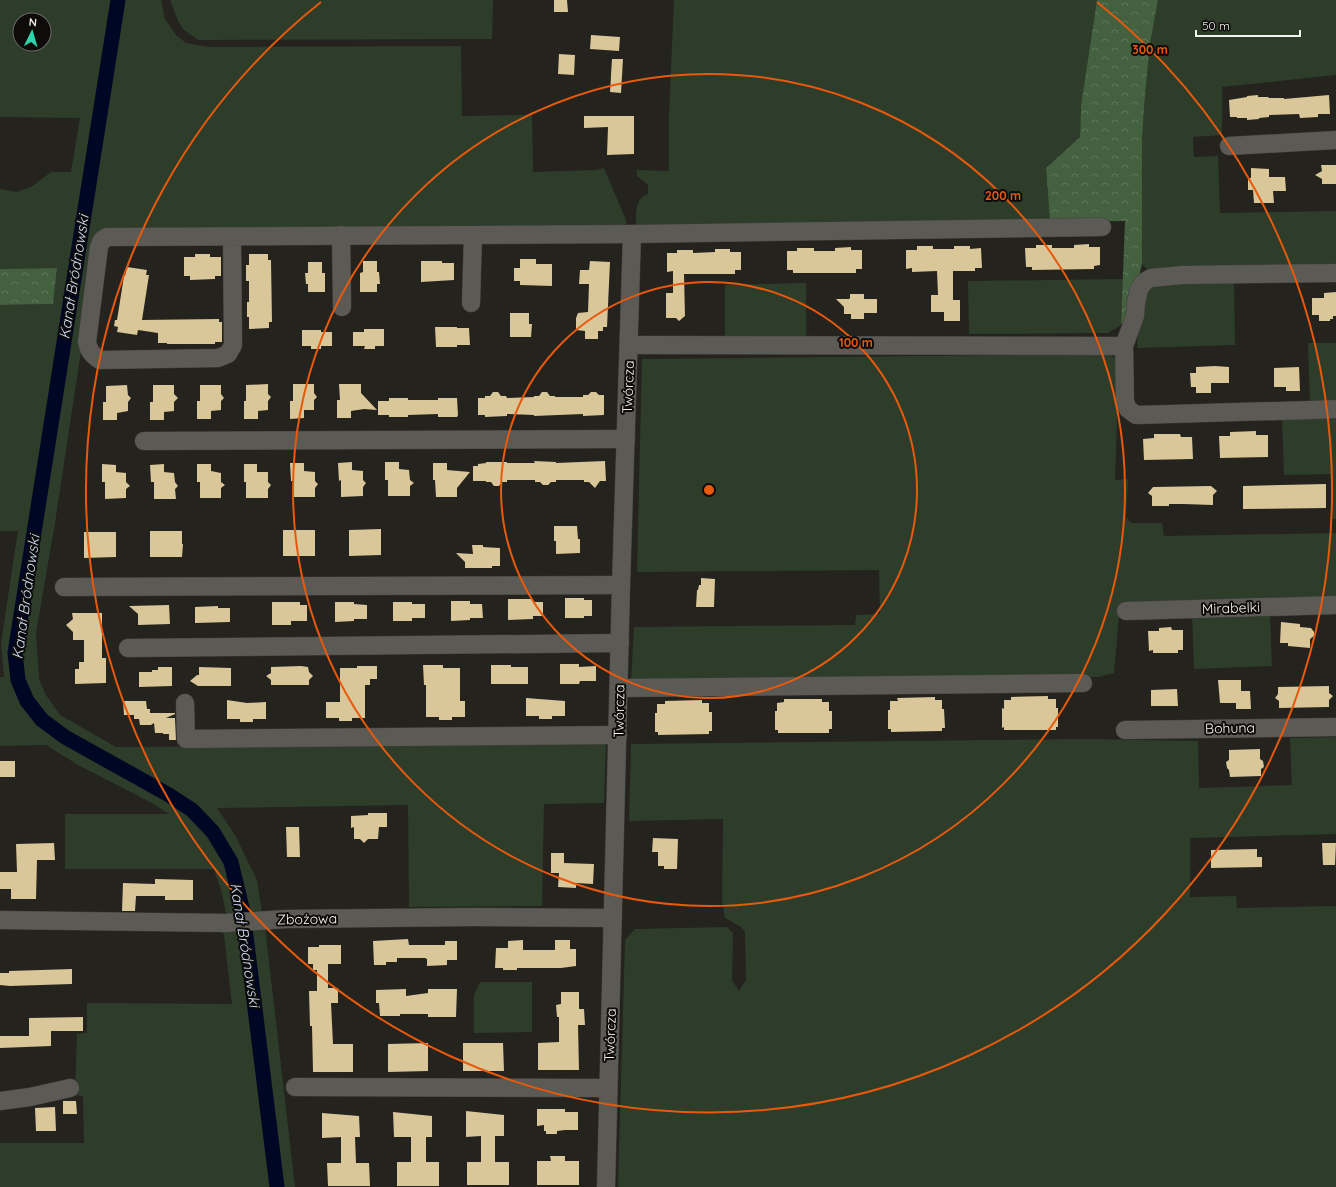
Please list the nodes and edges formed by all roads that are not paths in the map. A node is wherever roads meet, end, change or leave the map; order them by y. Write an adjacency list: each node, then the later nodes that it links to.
1 (1336, 140): 2 (street)
2 (1229, 146)
3 (1102, 227): 4 (street)
4 (632, 234): 6 (street); 11 (street, Twórcza)
5 (341, 235): 6 (street); 7 (street); 10 (street)
6 (473, 235): 9 (street)
7 (232, 236): 7 (street)
8 (1336, 274): 12 (street)
9 (471, 303)
10 (342, 307)
11 (629, 345): 12 (street); 14 (street, Twórcza)
12 (1124, 346): 13 (street)
13 (1336, 409)
14 (626, 439): 15 (street); 16 (street, Twórcza)
15 (144, 441)
16 (621, 585): 17 (street); 20 (street, Twórcza)
17 (64, 587)
18 (1336, 605): 19 (street, Mirabelki)
19 (1126, 611)
20 (620, 644): 21 (street); 23 (street, Twórcza)
21 (128, 648)
22 (1083, 683): 23 (street)
23 (619, 688): 27 (street, Twórcza)
24 (185, 703): 27 (street)
25 (1336, 727): 26 (street, Bohuna)
26 (1125, 730)
27 (618, 734): 28 (street, Twórcza)
28 (613, 918): 29 (street, Zbożowa); 32 (street, Twórcza)
29 (0, 920)
30 (295, 1087): 32 (street)
31 (70, 1088): 33 (street)
32 (608, 1088): 34 (street, Twórcza)
33 (0, 1101)
34 (606, 1187)

